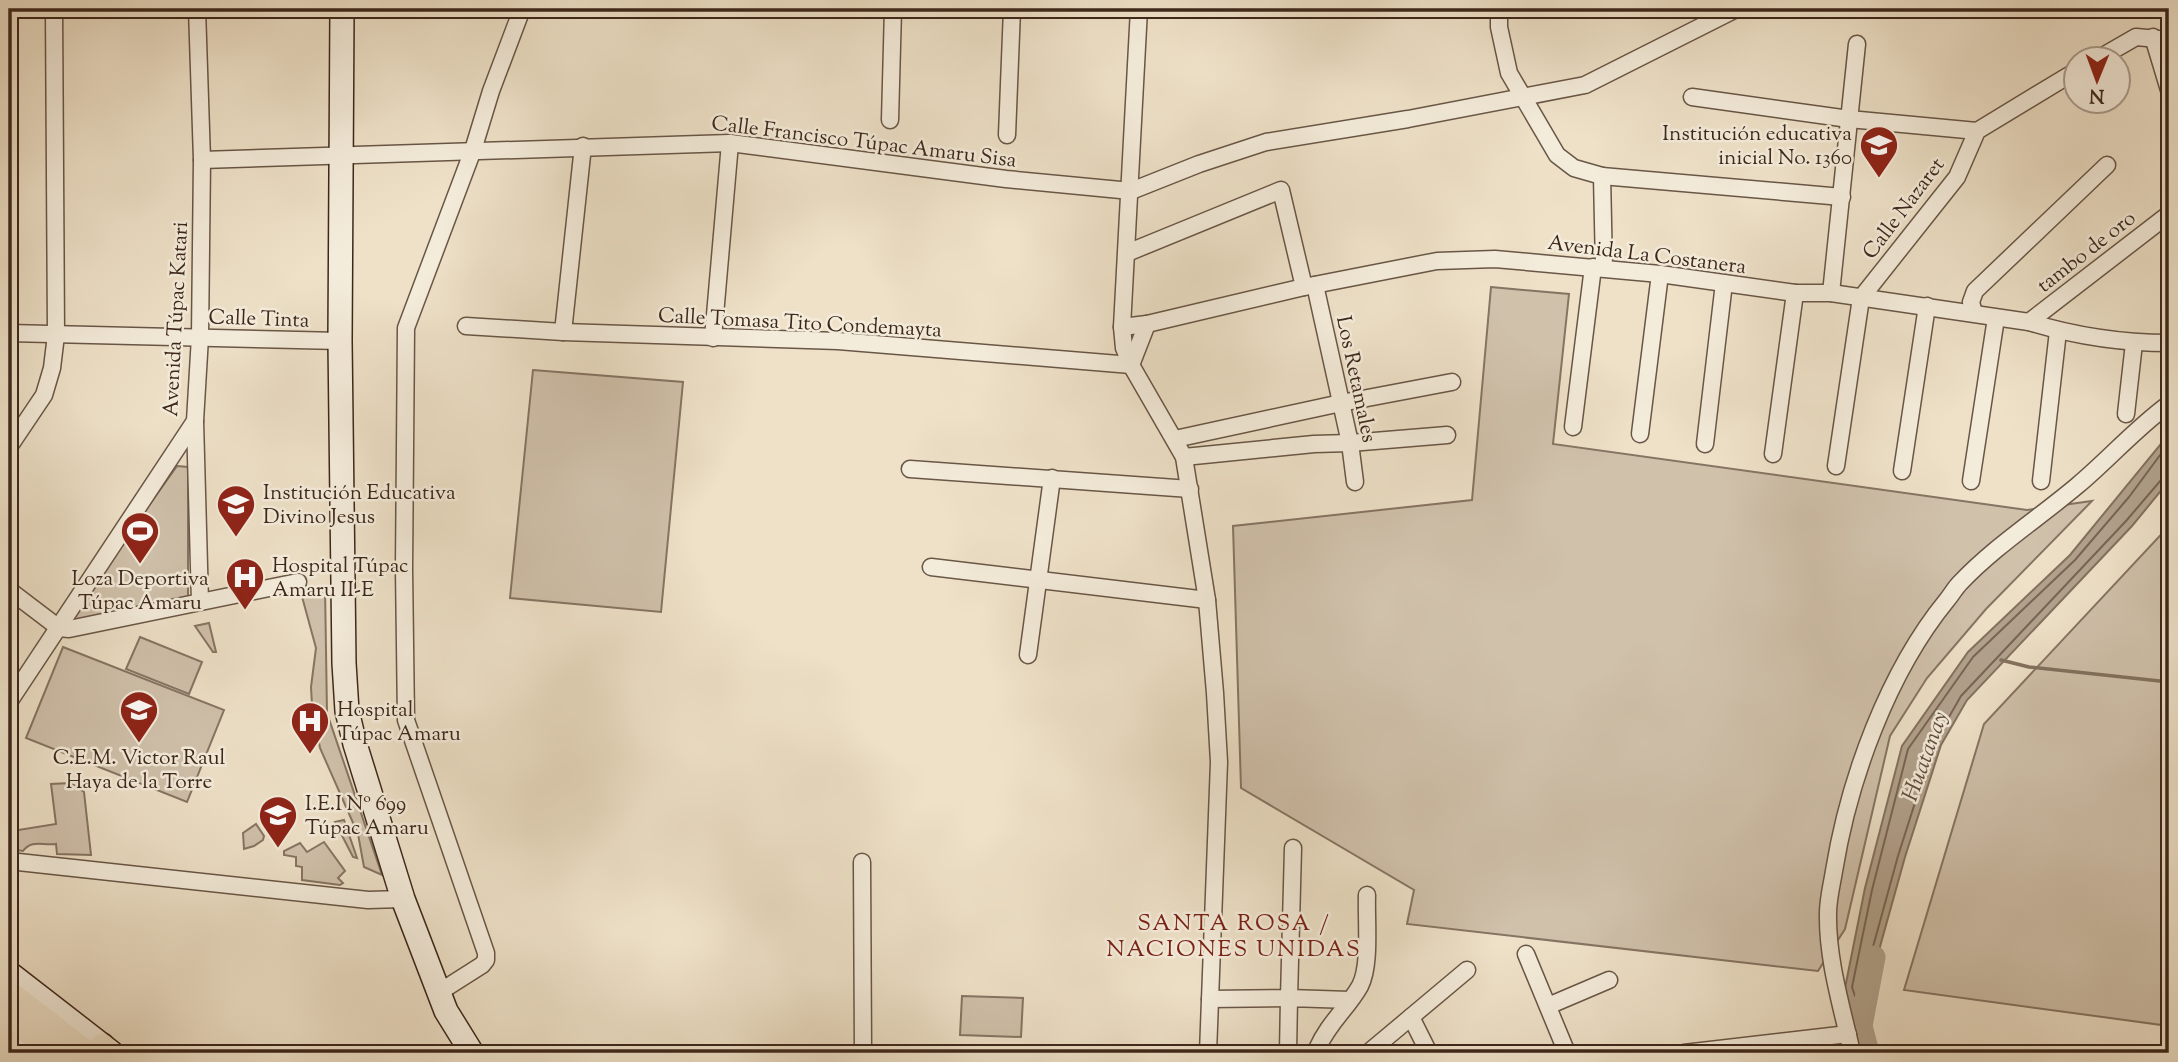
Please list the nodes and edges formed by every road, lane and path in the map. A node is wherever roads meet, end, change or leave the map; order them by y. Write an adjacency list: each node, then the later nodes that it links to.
1 (54, 9): 50 (street)
2 (197, 9): 26 (street, Avenida Túpac Katari)
3 (342, 9): 25 (main road)
4 (522, 9): 24 (street)
5 (893, 9): 19 (street)
6 (1012, 9): 21 (street)
7 (1139, 9): 29 (street)
8 (1499, 9): 16 (street)
9 (1736, 9): 16 (street)
10 (2153, 37): 11 (street); 13 (street); 15 (street)
11 (2169, 40)
12 (1857, 44): 18 (street)
13 (2120, 46)
14 (2062, 80): 20 (street)
15 (2169, 90)
16 (1523, 96): 28 (street); 29 (street)
17 (1692, 97): 18 (street)
18 (1849, 119): 20 (street); 30 (street)
19 (890, 120)
20 (1977, 131): 39 (street, Calle Nazaret)
21 (1007, 135)
22 (730, 143): 23 (street, Calle Francisco Túpac Amaru Sisa); 29 (street, Calle Francisco Túpac Amaru Sisa); 52 (street)
23 (583, 146): 24 (street, Calle Francisco Túpac Amaru Sisa); 48 (street)
24 (473, 150): 25 (street, Calle Francisco Túpac Amaru Sisa); 97 (street)
25 (340, 154): 26 (street, Calle Francisco Túpac Amaru Sisa); 53 (main road)
26 (202, 160): 51 (street, Avenida Túpac Katari)
27 (2107, 165): 41 (street)
28 (1602, 176): 30 (street); 33 (street)
29 (1131, 191): 32 (street)
30 (1842, 197): 38 (street)
31 (2169, 214): 43 (street, tambo de oro)
32 (1127, 253): 36 (street, Los Retamales); 46 (street)
33 (1599, 267): 34 (street, Avenida La Costanera); 36 (street, Avenida La Costanera); 62 (street)
34 (1660, 274): 35 (street, Avenida La Costanera); 64 (street)
35 (1724, 283): 37 (street, Avenida La Costanera); 67 (street)
36 (1310, 286): 44 (street, Avenida La Costanera); 58 (street, Los Retamales)
37 (1795, 293): 38 (street, Avenida La Costanera); 69 (street)
38 (1831, 293): 39 (street, Avenida La Costanera)
39 (1861, 298): 40 (street, Avenida La Costanera); 71 (street)
40 (1927, 306): 41 (street, Avenida La Costanera); 73 (street)
41 (1974, 313): 42 (street, Avenida La Costanera)
42 (1996, 318): 43 (street, Avenida La Costanera); 75 (street)
43 (2029, 322): 47 (street, Avenida La Costanera)
44 (1147, 324): 46 (street, Avenida La Costanera); 56 (street)
45 (466, 326): 48 (street, Calle Tomasa Tito Condemayta)
46 (1122, 327): 56 (street)
47 (2058, 331): 55 (street, Avenida La Costanera); 76 (street)
48 (563, 332): 52 (street, Calle Tomasa Tito Condemayta)
49 (9, 333): 50 (street, Calle Tinta)
50 (56, 335): 51 (street, Calle Tinta); 68 (street)
51 (200, 337): 53 (street, Calle Tinta); 61 (street, Avenida Túpac Katari)
52 (713, 338): 56 (street, Calle Tomasa Tito Condemayta)
53 (340, 341): 92 (main road)
54 (2169, 343): 55 (street, Avenida La Costanera)
55 (2133, 344): 60 (street)
56 (1131, 365): 65 (street)
57 (1452, 382): 58 (street)
58 (1341, 403): 65 (street); 66 (street, Los Retamales)
59 (2169, 404): 104 (street)
60 (2126, 414)
61 (195, 421): 84 (street); 85 (street, Avenida Túpac Katari)
62 (1573, 427)
63 (1447, 435): 66 (street)
64 (1640, 435)
65 (1175, 439): 70 (street)
66 (1350, 443): 70 (street); 77 (street, Los Retamales)
67 (1705, 444)
68 (9, 447)
69 (1773, 454)
70 (1184, 457): 78 (street)
71 (1836, 466)
72 (910, 469): 74 (street)
73 (1902, 471)
74 (1052, 478): 78 (street); 80 (street)
75 (1971, 481)
76 (2041, 481)
77 (1355, 482)
78 (1189, 489): 83 (street)
79 (932, 567): 80 (street)
80 (1036, 580): 83 (street); 86 (street)
81 (298, 582): 84 (street)
82 (9, 590): 85 (street)
83 (1206, 600): 99 (street)
84 (201, 602): 85 (street)
85 (59, 628): 87 (street, Avenida Túpac Katari)
86 (1028, 655)
87 (9, 702)
88 (1293, 848): 98 (street)
89 (9, 861): 92 (street)
90 (862, 862): 111 (street)
91 (1367, 895): 100 (street)
92 (403, 899): 97 (main road)
93 (1526, 954): 101 (street)
94 (1467, 970): 103 (street)
95 (1609, 980): 101 (street)
96 (12, 982): 107 (main road)
97 (438, 993): 110 (main road)
98 (1289, 998): 99 (street); 100 (street); 113 (street)
99 (1210, 999): 112 (street)
100 (1350, 1000): 106 (street)
101 (1548, 1006): 116 (street)
102 (9, 1017): 109 (main road)
103 (1411, 1017): 114 (street); 115 (street)
104 (1848, 1034): 117 (street); 118 (street)
105 (9, 1035): 108 (main road)
106 (1317, 1049)
107 (102, 1051)
108 (32, 1053)
109 (56, 1053)
110 (472, 1053)
111 (863, 1053)
112 (1208, 1053)
113 (1288, 1053)
114 (1368, 1053)
115 (1429, 1053)
116 (1567, 1053)
117 (1684, 1053)
118 (1852, 1053)

